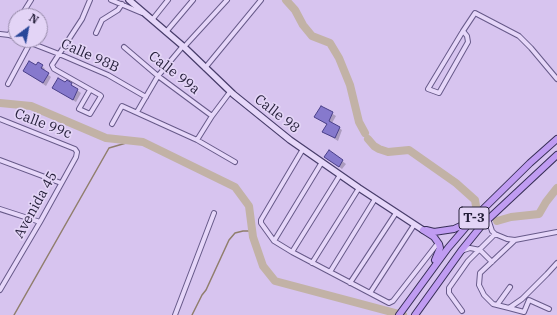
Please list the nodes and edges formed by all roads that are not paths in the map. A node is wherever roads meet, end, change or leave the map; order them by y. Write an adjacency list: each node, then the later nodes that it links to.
1 (90, 0): 18 (street)
2 (111, 0): 8 (street)
3 (129, 0): 9 (street, Calle 98)
4 (168, 0): 10 (street)
5 (193, 0): 12 (street)
6 (227, 0): 14 (street)
7 (261, 0): 19 (street)
8 (122, 4): 9 (street); 13 (street)
9 (144, 14): 10 (street, Calle 98)
10 (152, 20): 12 (street, Calle 98)
11 (463, 31): 11 (street); 21 (street)
12 (166, 32): 14 (street, Calle 98)
13 (96, 33)
14 (183, 46): 19 (street, Calle 98); 20 (street)
15 (124, 47): 20 (street, Calle 99a)
16 (27, 48): 22 (street)
17 (43, 48): 18 (street, Calle 98B)
18 (59, 54): 23 (street); 25 (street, Calle 98B)
19 (205, 68): 24 (street, Calle 98)
20 (158, 76): 25 (street); 27 (street, Calle 99a)
21 (557, 79)
22 (8, 84)
23 (90, 90): 23 (street)
24 (230, 92): 27 (street); 32 (street, Calle 98)
25 (146, 97): 26 (street)
26 (137, 112): 29 (street); 31 (street)
27 (212, 116): 31 (street)
28 (0, 119): 33 (street, Calle 99c)
29 (112, 124)
30 (557, 139): 46 (main road, T-3)
31 (197, 140): 36 (street)
32 (303, 149): 37 (street, Calle 98); 53 (street)
33 (77, 152): 39 (street, Avenida 45)
34 (557, 155): 45 (main road, T-3)
35 (0, 160): 39 (street)
36 (236, 162)
37 (322, 162): 38 (street, Calle 98); 53 (street)
38 (340, 175): 40 (street, Calle 98); 57 (street)
39 (61, 183): 47 (street, Avenida 45)
40 (359, 188): 41 (street, Calle 98); 58 (street)
41 (375, 199): 44 (street, Calle 98); 61 (street)
42 (0, 209): 47 (street)
43 (214, 213): 74 (street)
44 (396, 213): 48 (street, Calle 98); 63 (street)
45 (488, 219): 51 (street); 56 (main road, T-3)
46 (472, 220): 49 (main road); 62 (main road, T-3)
47 (40, 222): 65 (street, Avenida 45)
48 (414, 225): 49 (street, Calle 98); 66 (street)
49 (424, 230): 54 (main road)
50 (557, 232): 52 (street)
51 (496, 234): 52 (street); 55 (street)
52 (515, 240): 59 (street)
53 (274, 241): 57 (street)
54 (438, 243): 62 (main road); 66 (street)
55 (480, 250): 56 (street); 59 (street); 72 (street)
56 (461, 251): 73 (main road, T-3)
57 (292, 252): 58 (street)
58 (312, 262): 61 (street)
59 (492, 262): 69 (street)
60 (557, 263): 67 (street)
61 (330, 272): 63 (street)
62 (426, 276): 75 (main road, T-3)
63 (350, 283): 66 (street)
64 (510, 287): 69 (street)
65 (0, 290)
66 (370, 293)
67 (524, 297): 68 (street); 70 (street)
68 (529, 300): 70 (street); 71 (street)
69 (497, 305): 70 (street)
70 (509, 308)
71 (549, 309)
72 (462, 311)
73 (416, 314)
74 (175, 315)
75 (399, 315)

